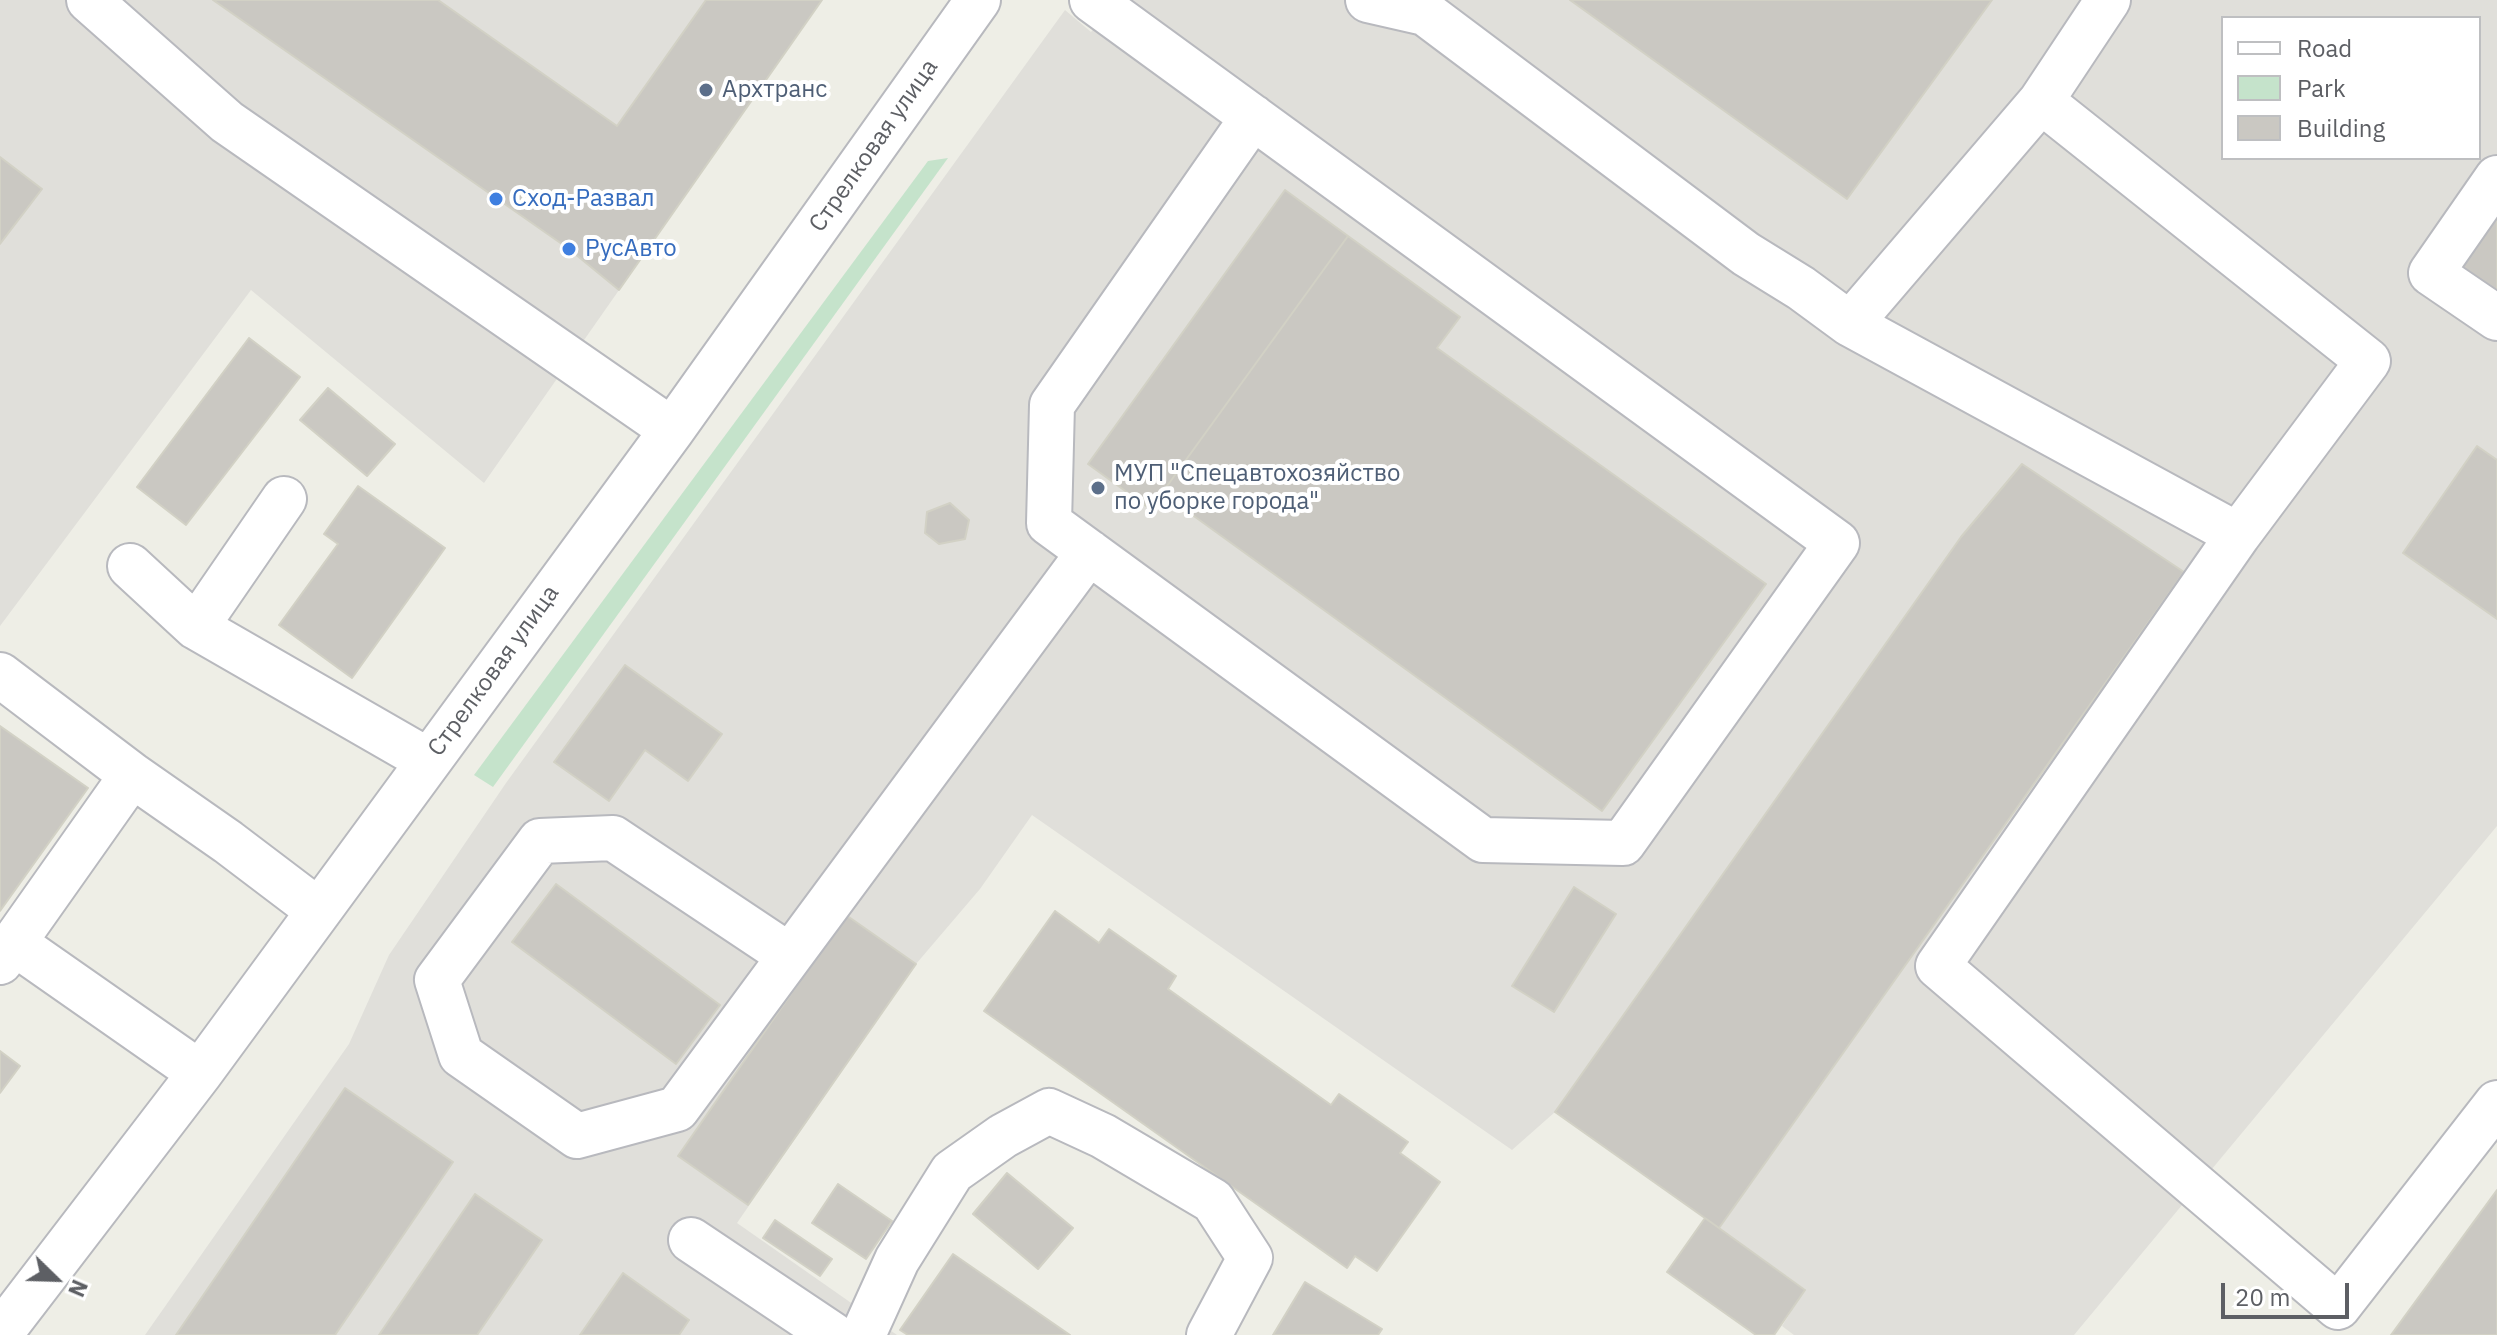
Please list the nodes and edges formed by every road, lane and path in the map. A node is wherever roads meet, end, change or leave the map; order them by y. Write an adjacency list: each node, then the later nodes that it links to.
1 (89, 0): 12 (street)
2 (978, 0): 12 (street, Стрелковая улица)
3 (1092, 0): 8 (street)
4 (1368, 0): 6 (street)
5 (2108, 0): 7 (street)
6 (1416, 6): 11 (street)
7 (2041, 101): 11 (street); 14 (street)
8 (1253, 117): 15 (street); 15 (street)
9 (2497, 178): 10 (street)
10 (2497, 318)
11 (1850, 324): 14 (street)
12 (672, 430): 19 (street, Стрелковая улица)
13 (284, 499): 17 (street)
14 (2238, 535): 25 (street)
15 (1089, 552): 23 (street)
16 (130, 566): 17 (street)
17 (196, 627): 19 (street)
18 (0, 675): 20 (street)
19 (429, 761): 21 (street, Стрелковая улица)
20 (132, 775): 21 (street); 22 (street)
21 (319, 911): 24 (street, Стрелковая улица)
22 (7, 953): 24 (street)
23 (790, 956): 23 (street)
24 (200, 1073): 27 (street, Стрелковая улица)
25 (2497, 1103)
26 (691, 1240): 28 (street)
27 (0, 1334)
28 (833, 1335)
29 (863, 1335): 30 (street)
30 (1209, 1335)

